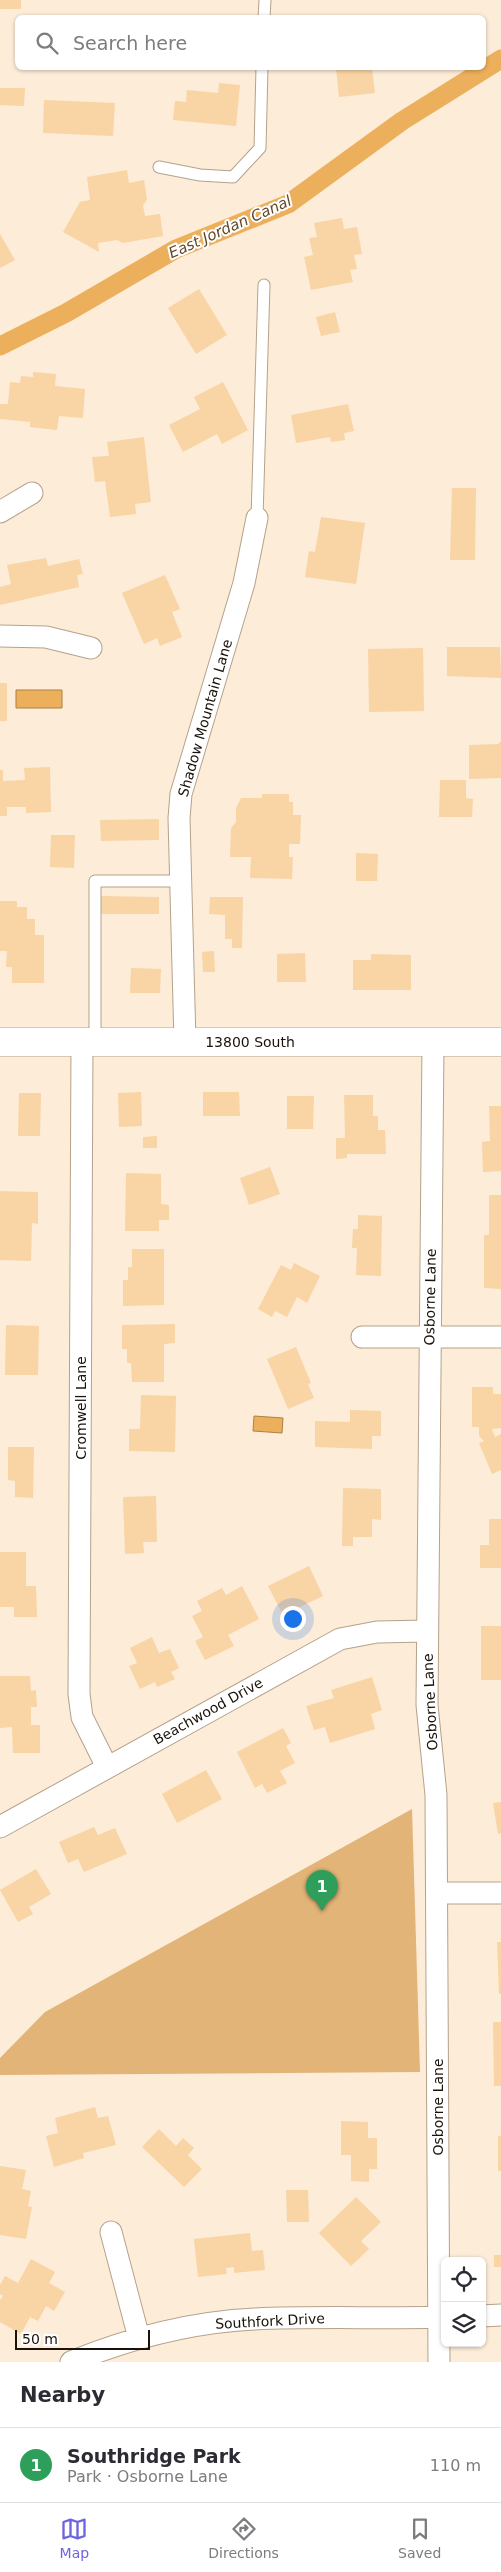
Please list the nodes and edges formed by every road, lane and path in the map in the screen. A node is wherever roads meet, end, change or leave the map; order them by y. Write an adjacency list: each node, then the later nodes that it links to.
1 (265, 0): 2 (lane)
2 (264, 15)
3 (262, 70): 4 (lane)
4 (159, 167)
5 (264, 285): 8 (lane)
6 (32, 493): 7 (street)
7 (0, 512)
8 (257, 518): 11 (street, Shadow Mountain Lane)
9 (0, 636): 10 (street)
10 (91, 648)
11 (180, 881): 13 (lane); 14 (street, Shadow Mountain Lane)
12 (0, 1042): 13 (main road, 13800 South)
13 (89, 1042): 14 (main road, 13800 South); 21 (street, Cromwell Lane)
14 (185, 1042): 15 (main road, 13800 South)
15 (432, 1042): 16 (main road, 13800 South); 18 (street, Osborne Lane)
16 (501, 1042)
17 (362, 1337): 18 (street)
18 (430, 1337): 19 (street); 20 (street, Osborne Lane)
19 (501, 1337)
20 (426, 1632): 21 (street, Beachwood Drive); 23 (street, Osborne Lane)
21 (107, 1767): 22 (street, Beachwood Drive)
22 (0, 1827)
23 (437, 1893): 24 (street); 26 (street, Osborne Lane)
24 (501, 1893)
25 (111, 2232): 30 (street)
26 (442, 2302)
27 (501, 2315): 28 (street)
28 (486, 2316)
29 (441, 2317): 30 (street, Southfork Drive)
30 (139, 2338): 32 (street, Southfork Drive)
31 (441, 2340): 33 (street, Osborne Lane)
32 (71, 2362)
33 (440, 2362)

